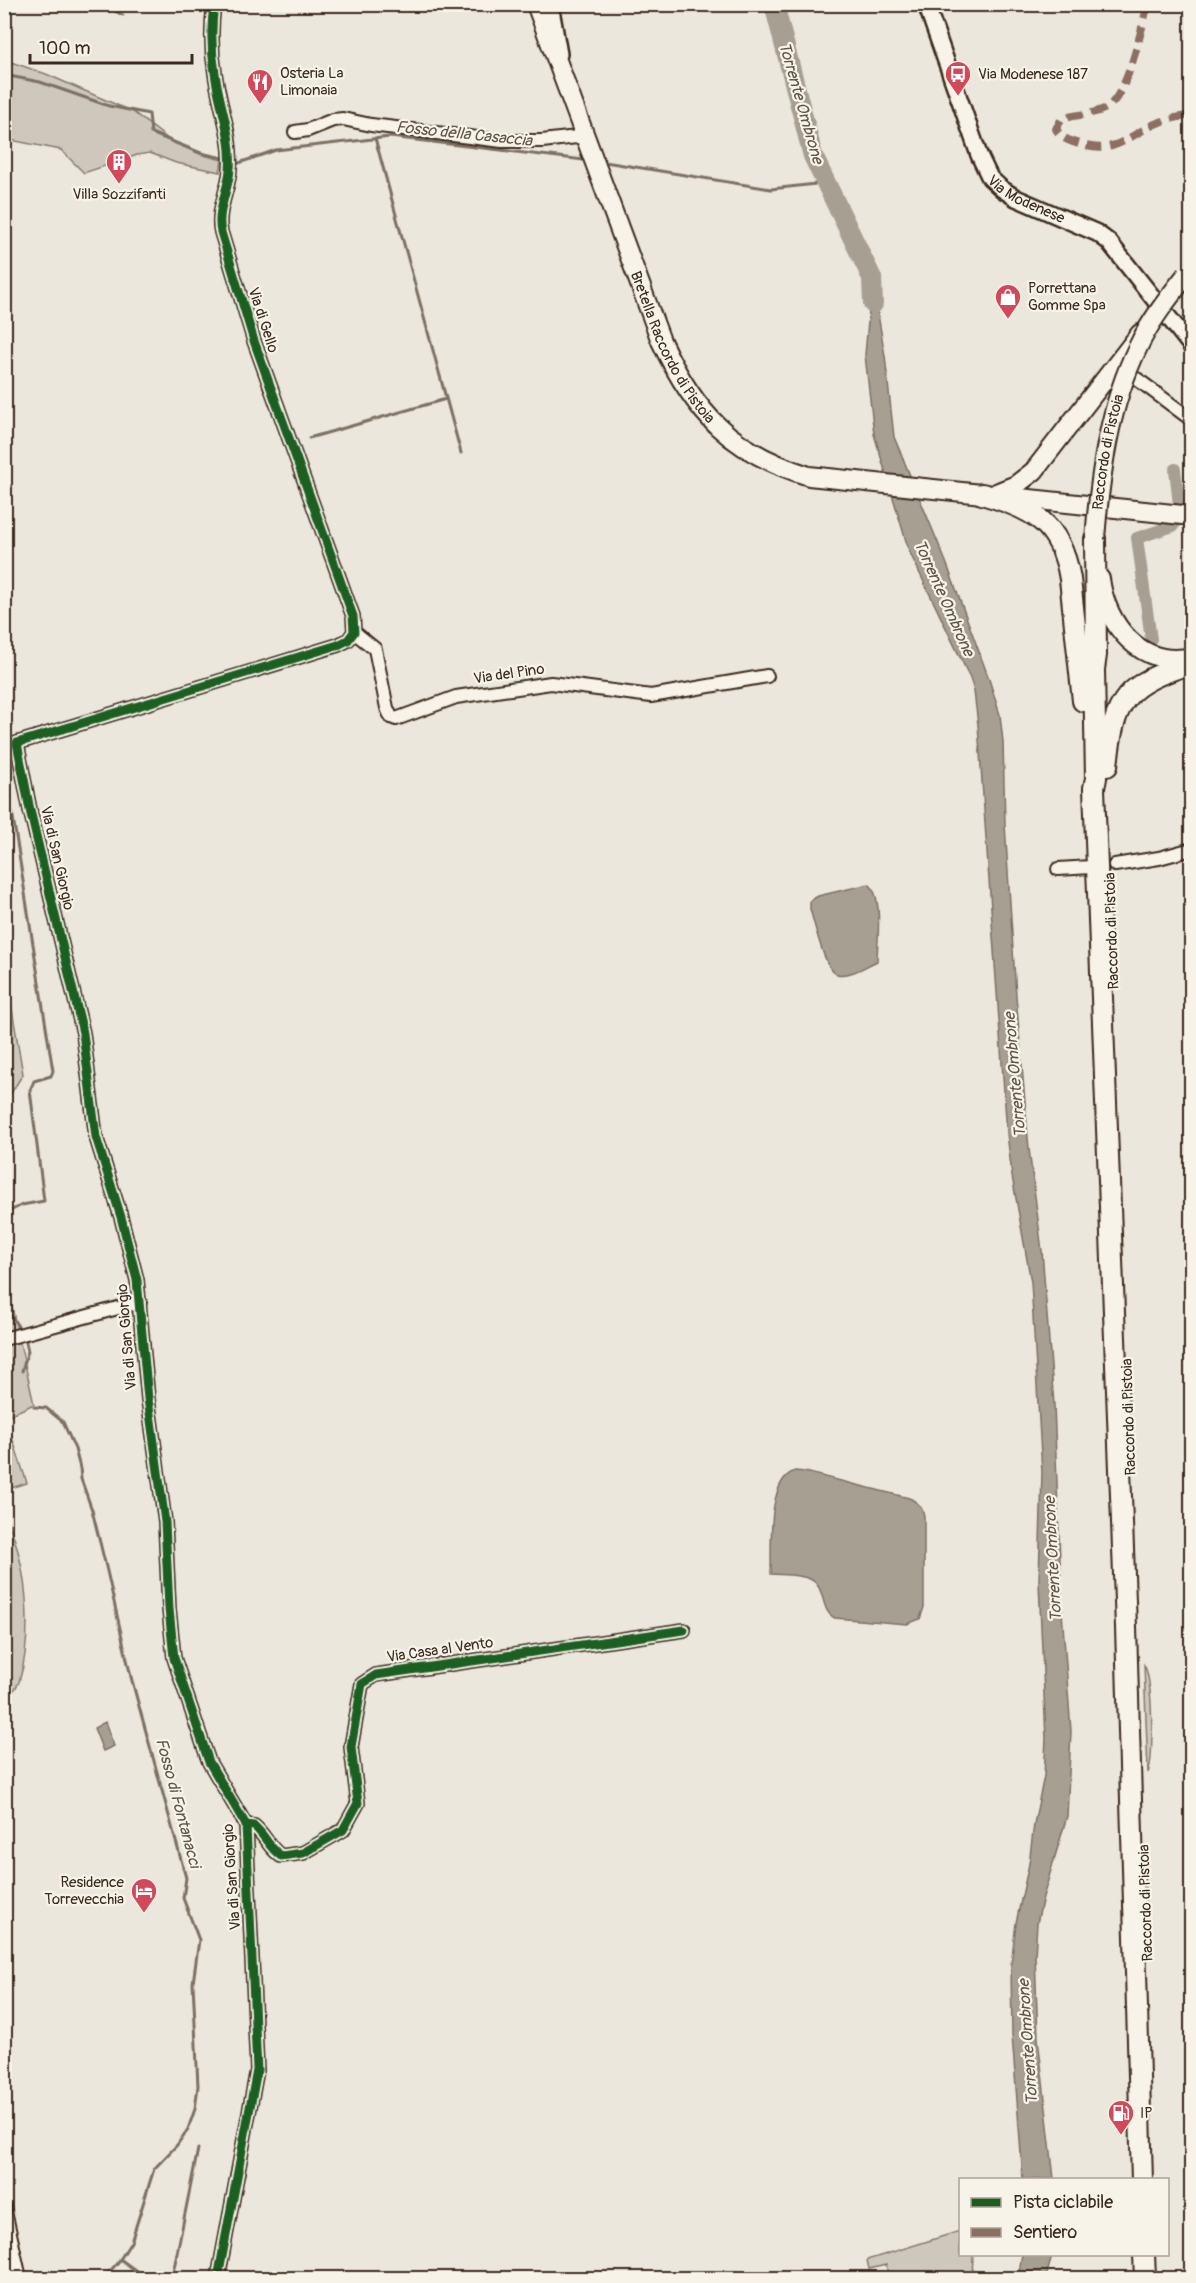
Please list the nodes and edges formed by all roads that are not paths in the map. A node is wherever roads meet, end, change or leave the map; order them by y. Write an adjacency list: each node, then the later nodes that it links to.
1 (214, 4): 18 (street, Via di Gello)
2 (528, 4): 6 (street)
3 (536, 4): 6 (main road, Bretella Raccordo di Pistoia)
4 (550, 4): 7 (street)
5 (926, 4): 12 (street, Via Modenese)
6 (544, 25): 7 (main road, Bretella Raccordo di Pistoia)
7 (560, 66): 9 (main road, Bretella Raccordo di Pistoia)
8 (295, 132): 9 (street)
9 (586, 136): 15 (main road, Bretella Raccordo di Pistoia)
10 (1189, 271): 11 (main road, Raccordo di Pistoia, bridge)
11 (1155, 317): 15 (main road, bridge); 17 (main road, Raccordo di Pistoia, bridge)
12 (1191, 347)
13 (1137, 379): 14 (street)
14 (1191, 420)
15 (982, 494): 16 (main road, Bretella Raccordo di Pistoia); 23 (highway)
16 (1191, 516)
17 (1095, 539): 19 (main road); 23 (highway, Raccordo di Pistoia)
18 (354, 632): 21 (street, Via del Pino); 22 (street, Via di San Giorgio)
19 (1191, 657)
20 (1191, 663): 23 (highway)
21 (767, 676)
22 (11, 745): 28 (street, Via di San Giorgio)
23 (1100, 783): 32 (highway, Raccordo di Pistoia); 33 (highway, Raccordo di Pistoia)
24 (1191, 849): 25 (street)
25 (1115, 865)
26 (1091, 867): 27 (street)
27 (1058, 869)
28 (140, 1302): 29 (street); 31 (street, Via di San Giorgio)
29 (4, 1339)
30 (684, 1630): 31 (street, Via Casa al Vento)
31 (246, 1825): 38 (street, Via di San Giorgio)
32 (1142, 2178)
33 (1154, 2178)
34 (4, 2207): 37 (street)
35 (1144, 2256): 39 (highway)
36 (1156, 2256): 40 (highway)
37 (20, 2278)
38 (218, 2278)
39 (1145, 2278)
40 (1157, 2278)

